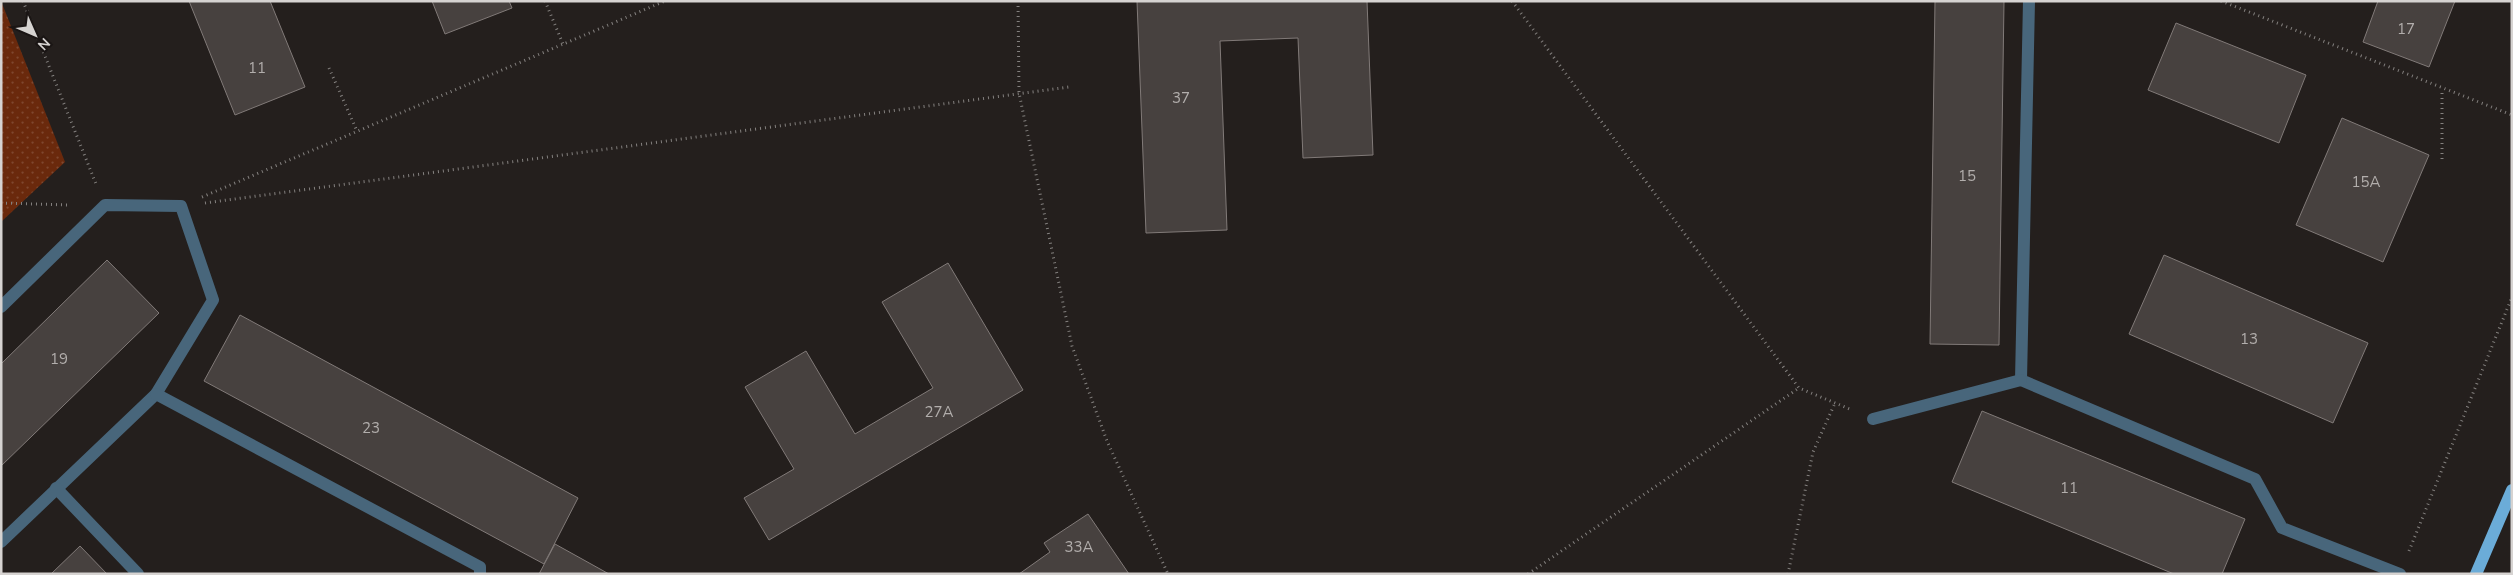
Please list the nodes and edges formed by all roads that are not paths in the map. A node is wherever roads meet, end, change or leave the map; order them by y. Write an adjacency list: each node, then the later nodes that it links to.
1 (2029, 1): 3 (lane)
2 (1, 307): 4 (lane)
3 (2021, 380): 5 (lane); 11 (lane)
4 (156, 394): 6 (lane); 10 (lane)
5 (1873, 419)
6 (56, 488): 8 (lane); 9 (lane)
7 (2512, 490): 12 (main road)
8 (1, 542)
9 (138, 574)
10 (480, 574)
11 (2400, 574)
12 (2476, 574)

